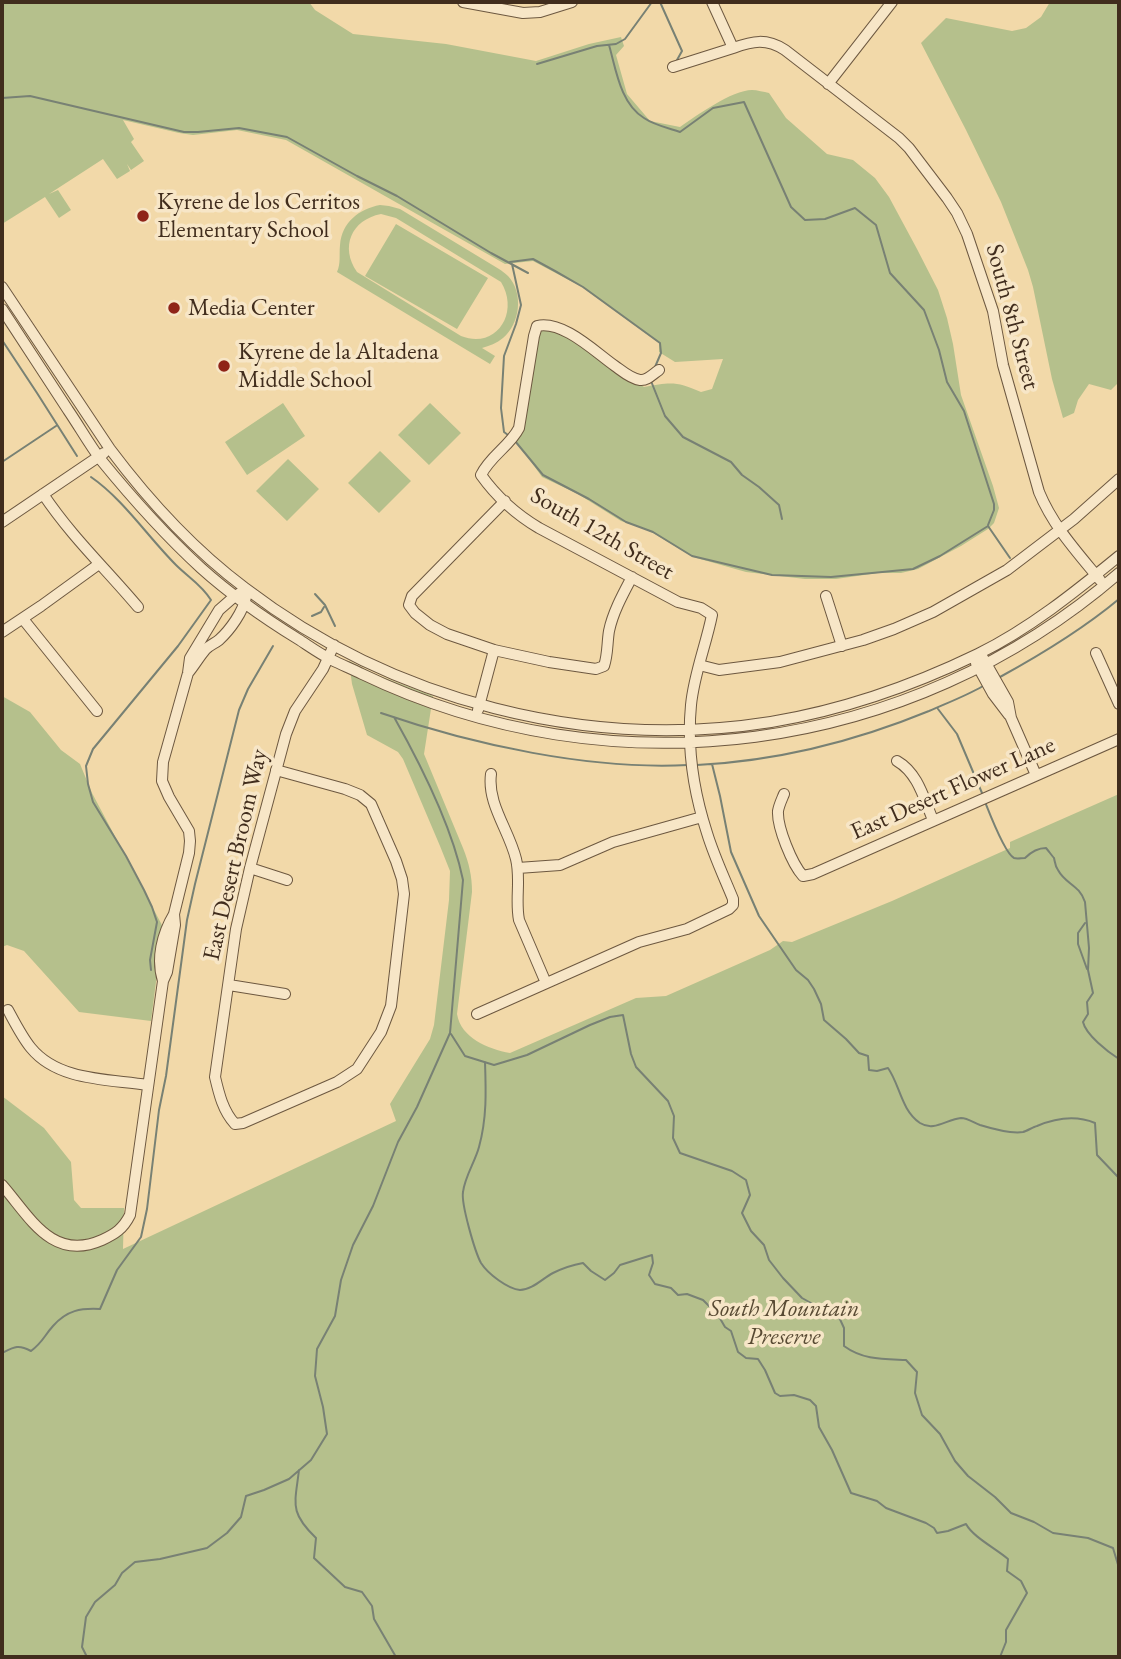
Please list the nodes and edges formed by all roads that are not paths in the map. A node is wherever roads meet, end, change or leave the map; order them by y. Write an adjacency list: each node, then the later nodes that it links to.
1 (463, 2): 2 (street)
2 (572, 2)
3 (712, 2): 5 (street)
4 (892, 2): 7 (street)
5 (733, 48): 6 (street, South 8th Street); 7 (street, South 8th Street)
6 (673, 67)
7 (828, 84): 19 (street, South 8th Street)
8 (2, 287): 10 (street)
9 (2, 309): 11 (street)
10 (20, 313): 11 (street); 13 (street)
11 (9, 320): 14 (street)
12 (659, 370): 17 (street, South 12th Street)
13 (110, 449): 14 (street); 26 (street)
14 (99, 457): 16 (street); 27 (street)
15 (1119, 479): 19 (street)
16 (43, 494): 18 (street); 21 (street)
17 (505, 502): 24 (street, South 12th Street); 35 (street)
18 (2, 522)
19 (1060, 531): 23 (street, South 8th Street); 34 (street)
20 (1119, 556): 23 (street)
21 (99, 564): 30 (street); 31 (street)
22 (1119, 573): 25 (street)
23 (1096, 575): 25 (street, South 8th Street); 37 (street)
24 (632, 577): 35 (street); 39 (street, South 12th Street)
25 (1104, 586): 40 (street)
26 (247, 590): 27 (street); 29 (street); 33 (street)
27 (235, 596): 29 (street); 41 (street)
28 (826, 596): 34 (street)
29 (245, 604): 38 (street); 41 (street)
30 (138, 607)
31 (23, 619): 32 (street); 44 (street)
32 (2, 632)
33 (334, 645): 38 (street, East Desert Broom Way); 43 (street)
34 (842, 646): 39 (street)
35 (494, 650): 43 (street)
36 (1096, 653): 42 (street)
37 (976, 654): 40 (street); 45 (street)
38 (329, 659): 46 (street); 52 (street, East Desert Broom Way)
39 (699, 665): 48 (street)
40 (983, 665): 47 (street); 54 (street)
41 (188, 673): 66 (street)
42 (1119, 704)
43 (479, 705): 46 (street); 48 (street)
44 (97, 711)
45 (823, 711): 47 (street); 48 (street)
46 (475, 718): 50 (street)
47 (825, 724): 50 (street)
48 (690, 729): 50 (street)
49 (1119, 739): 54 (street, East Desert Flower Lane)
50 (690, 742): 56 (street)
51 (897, 761): 57 (street)
52 (276, 770): 58 (street, East Desert Broom Way); 62 (street, East Desert Broom Way)
53 (491, 774): 59 (street)
54 (1037, 775): 57 (street, East Desert Flower Lane)
55 (784, 794): 57 (street, East Desert Flower Lane)
56 (702, 817): 59 (street); 61 (street)
57 (933, 820)
58 (250, 868): 60 (street); 62 (street, East Desert Broom Way)
59 (517, 868): 61 (street)
60 (287, 880)
61 (547, 983): 65 (street)
62 (229, 985): 63 (street)
63 (285, 994)
64 (8, 1010): 66 (street)
65 (477, 1014)
66 (147, 1085): 67 (street)
67 (2, 1185)

